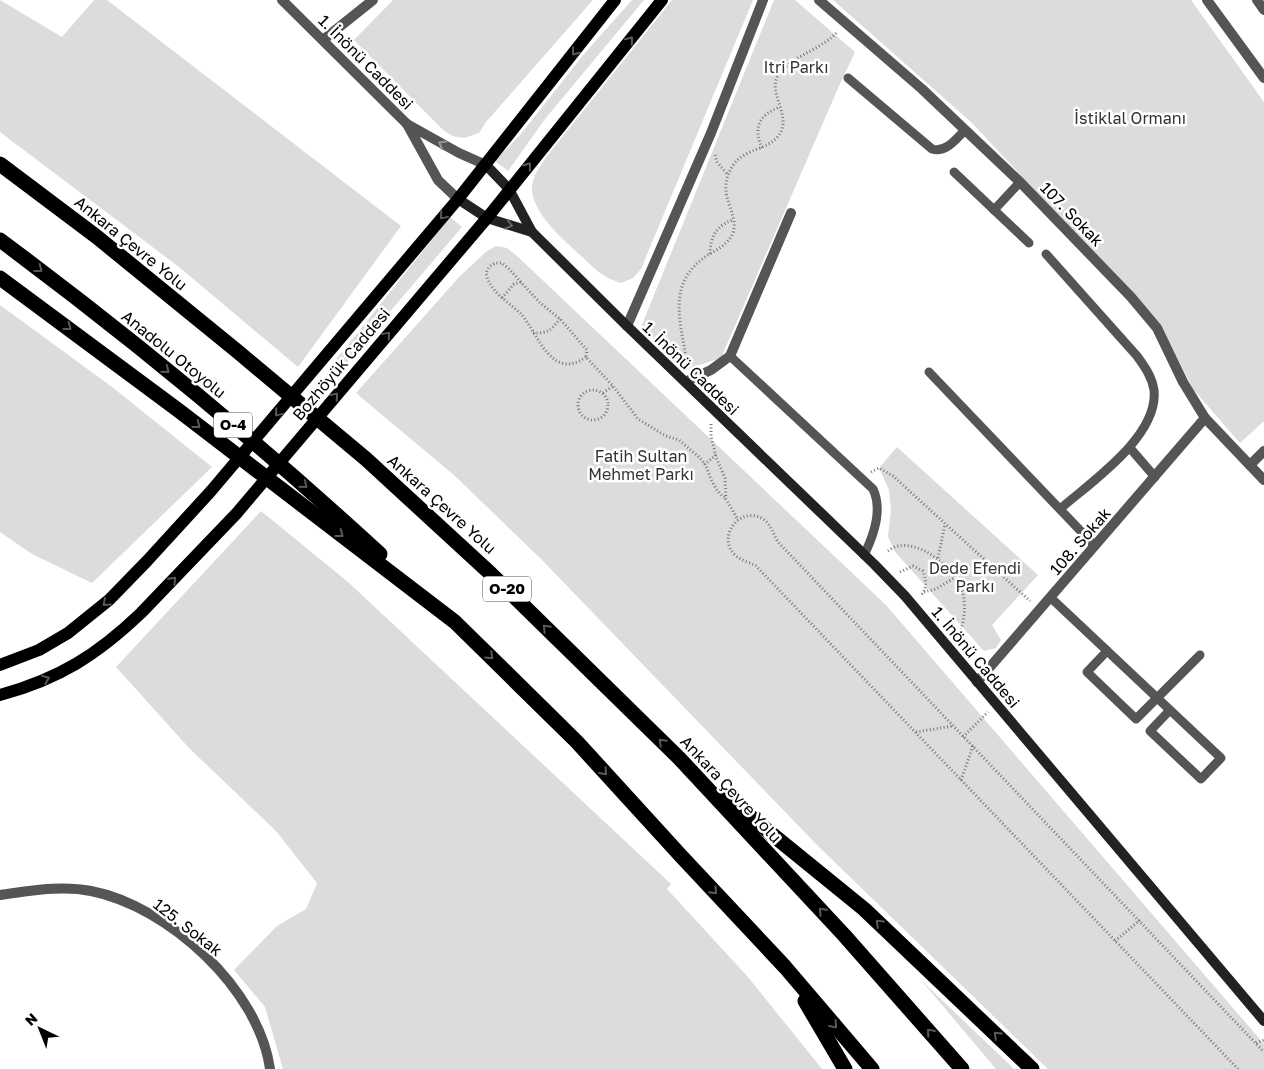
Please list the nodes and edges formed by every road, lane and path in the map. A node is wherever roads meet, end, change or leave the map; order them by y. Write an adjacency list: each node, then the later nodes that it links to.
1 (282, 0): 11 (street, 1. İnönü Caddesi)
2 (373, 0): 11 (street)
3 (615, 0): 19 (main road, Bozhöyük Caddesi, one-way to 19)
4 (662, 0): 22 (main road, Bozhöyük Caddesi, one-way to 4)
5 (763, 0): 37 (street)
6 (819, 0): 10 (street, 107. Sokak)
7 (1207, 0): 13 (street)
8 (1257, 0): 9 (street)
9 (1264, 10)
10 (847, 25): 14 (path); 16 (street, 107. Sokak)
11 (323, 40): 15 (street, 1. İnönü Caddesi)
12 (848, 78): 16 (lane)
13 (1264, 78)
14 (780, 107): 17 (path); 17 (path)
15 (408, 124): 19 (street, one-way to 15); 23 (street)
16 (965, 130): 21 (street, 107. Sokak)
17 (762, 148): 27 (path)
18 (0, 164): 84 (highway, Ankara Çevre Yolu / O-20, one-way to 18)
19 (486, 165): 22 (street, 1. İnönü Caddesi); 23 (main road, Bozhöyük Caddesi)
20 (954, 172): 24 (lane)
21 (1020, 182): 24 (lane); 47 (street, 107. Sokak)
22 (509, 189): 26 (main road, Bozhöyük Caddesi); 28 (street, 1. İnönü Caddesi)
23 (458, 199): 26 (street, 1. İnönü Caddesi); 74 (main road, Bozhöyük Caddesi, one-way to 74)
24 (994, 210): 30 (lane)
25 (791, 213): 39 (street)
26 (486, 218): 28 (street, 1. İnönü Caddesi, one-way to 28); 76 (main road, Bozhöyük Caddesi, one-way to 26)
27 (733, 220): 31 (path); 31 (path)
28 (532, 232): 37 (street, 1. İnönü Caddesi)
29 (0, 240): 70 (highway, Anadolu Otoyolu / O-4, one-way to 70)
30 (1029, 243)
31 (710, 254): 42 (path)
32 (1046, 254): 48 (lane)
33 (0, 278): 70 (highway, one-way to 70)
34 (521, 282): 35 (path); 35 (path); 36 (path)
35 (502, 298): 38 (path)
36 (560, 319): 38 (path); 40 (path)
37 (627, 326): 42 (street, 1. İnönü Caddesi)
38 (533, 334): 40 (path)
39 (730, 356): 43 (street); 54 (lane)
40 (586, 357): 44 (path)
41 (929, 372): 57 (lane)
42 (677, 374): 43 (street, 1. İnönü Caddesi)
43 (685, 382): 46 (street, 1. İnönü Caddesi)
44 (613, 386): 45 (path); 51 (path)
45 (604, 393): 45 (path)
46 (710, 407): 50 (path); 62 (street, 1. İnönü Caddesi)
47 (1205, 418): 52 (street, 107. Sokak); 53 (street, 108. Sokak)
48 (1130, 448): 53 (lane); 57 (lane)
49 (1264, 451): 52 (street)
50 (716, 455): 51 (path); 56 (path)
51 (705, 464): 56 (path)
52 (1250, 465): 55 (street, 107. Sokak)
53 (1155, 476): 60 (street, 108. Sokak)
54 (861, 478): 59 (path); 62 (lane)
55 (1264, 480)
56 (726, 499): 58 (path)
57 (1060, 509): 60 (lane)
58 (738, 520): 80 (path); 81 (path)
59 (945, 524): 63 (path); 69 (path)
60 (1095, 546): 67 (street, 108. Sokak)
61 (888, 551): 63 (path)
62 (864, 554): 65 (street, 1. İnönü Caddesi)
63 (938, 559): 64 (path)
64 (954, 578): 66 (path); 71 (path)
65 (889, 579): 66 (path); 68 (street, 1. İnönü Caddesi)
66 (924, 592): 68 (path)
67 (1051, 598): 69 (street, 108. Sokak); 72 (lane)
68 (913, 605): 71 (street, 1. İnönü Caddesi)
69 (1040, 610): 75 (street, 108. Sokak)
70 (455, 622): 89 (highway, one-way to 89)
71 (950, 649): 75 (street, 1. İnönü Caddesi)
72 (1107, 651): 77 (lane); 77 (lane)
73 (1200, 655): 77 (lane)
74 (0, 665)
75 (977, 682): 78 (street, 1. İnönü Caddesi)
76 (0, 695)
77 (1157, 698): 79 (lane)
78 (996, 704): 82 (path); 90 (street, 1. İnönü Caddesi)
79 (1170, 710): 79 (lane)
80 (953, 726): 81 (path); 82 (path)
81 (916, 732): 85 (path)
82 (964, 737): 83 (path)
83 (973, 746): 85 (path); 87 (path)
84 (679, 758): 97 (highway, Ankara Çevre Yolu / O-20, one-way to 84); 98 (highway, one-way to 84)
85 (961, 780): 88 (path)
86 (0, 895): 94 (street, 125. Sokak)
87 (1140, 920): 88 (path); 92 (path)
88 (1115, 941): 99 (path)
89 (785, 967): 95 (highway); 96 (highway, one-way to 96)
90 (1264, 1021)
91 (1264, 1040): 92 (path)
92 (1256, 1043): 93 (path)
93 (1264, 1052)
94 (270, 1069)
95 (845, 1069)
96 (872, 1069)
97 (962, 1069)
98 (1032, 1069)
99 (1238, 1069)

